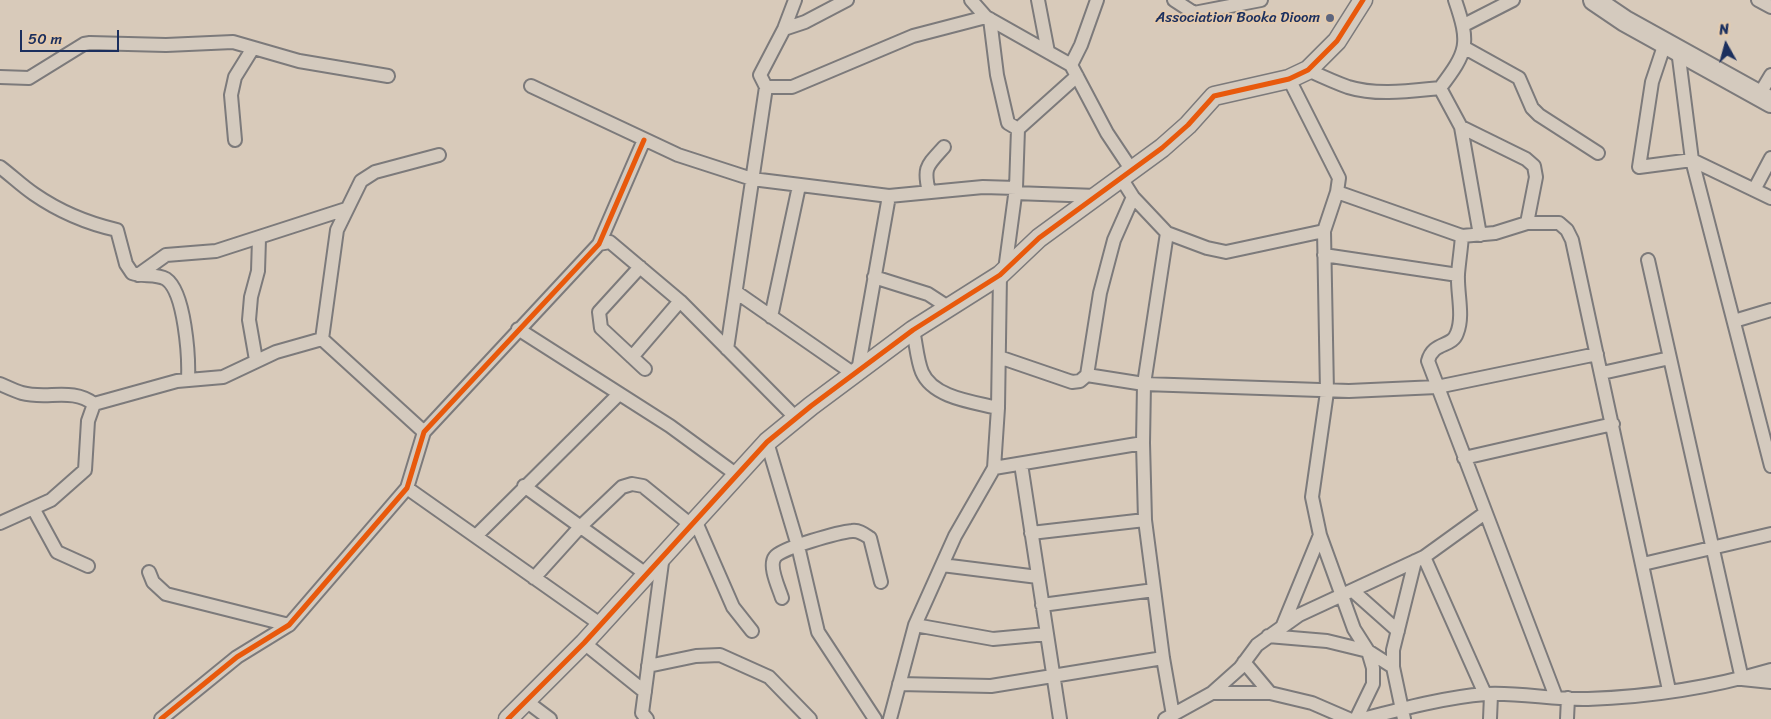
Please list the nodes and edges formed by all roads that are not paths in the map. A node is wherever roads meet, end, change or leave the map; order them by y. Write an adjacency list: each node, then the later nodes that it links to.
1 (795, 0): 16 (street)
2 (847, 0): 16 (street)
3 (971, 0): 14 (street)
4 (1038, 0): 20 (street)
5 (1097, 0): 22 (street)
6 (1174, 0): 7 (street)
7 (1261, 0)
8 (1363, 0): 21 (street)
9 (1455, 0): 15 (street)
10 (1513, 0): 15 (street)
11 (1594, 0): 17 (main road)
12 (1758, 0): 13 (street)
13 (1771, 7)
14 (988, 18): 20 (street); 28 (street); 32 (street)
15 (1464, 26): 19 (street)
16 (784, 29): 28 (street)
17 (1671, 46): 30 (main road); 39 (street); 39 (street)
18 (253, 48): 24 (street); 25 (street); 33 (street)
19 (1465, 48): 29 (street); 36 (street)
20 (1048, 52): 22 (street)
21 (1308, 70): 26 (street); 29 (street)
22 (1074, 71): 32 (street); 41 (street)
23 (1771, 75): 30 (street)
24 (388, 76)
25 (0, 77)
26 (1290, 79): 41 (street); 47 (street)
27 (531, 86): 34 (street)
28 (766, 87): 42 (street)
29 (1440, 88): 31 (street)
30 (1765, 98)
31 (1461, 127): 53 (street); 56 (street)
32 (1018, 129): 45 (street)
33 (235, 140)
34 (644, 140): 42 (street); 59 (street)
35 (944, 148): 46 (street)
36 (1598, 153)
37 (439, 155): 52 (street)
38 (1771, 158): 44 (street)
39 (1692, 160): 44 (street); 72 (street)
40 (0, 168): 64 (street)
41 (1126, 174): 49 (street); 50 (street)
42 (752, 179): 43 (street); 67 (street)
43 (799, 186): 48 (street); 71 (street)
44 (1754, 190): 51 (street)
45 (1015, 191): 46 (street); 49 (street); 63 (street)
46 (929, 192): 48 (street)
47 (1337, 192): 54 (street); 57 (street)
48 (889, 196): 66 (street)
49 (1096, 196): 63 (street)
50 (1133, 197): 55 (street); 85 (street)
51 (1771, 198)
52 (346, 209): 58 (street); 75 (street)
53 (1526, 223): 56 (street); 77 (street)
54 (1324, 230): 55 (street); 60 (street)
55 (1167, 233): 88 (street)
56 (1480, 235): 57 (street)
57 (1462, 236): 65 (street)
58 (259, 239): 64 (street); 81 (street)
59 (599, 244): 62 (street); 73 (street)
60 (1324, 255): 65 (street); 90 (street)
61 (1648, 260): 80 (street)
62 (640, 267): 68 (street); 78 (street)
63 (1003, 273): 69 (street); 79 (street)
64 (138, 275): 86 (street)
65 (1458, 275): 89 (street)
66 (874, 277): 69 (street); 83 (street)
67 (736, 292): 71 (street); 76 (street)
68 (680, 301): 76 (street); 78 (street)
69 (948, 307): 74 (street)
70 (1771, 310): 72 (street)
71 (771, 317): 83 (street)
72 (1734, 321): 101 (street)
73 (518, 329): 91 (street); 96 (street)
74 (913, 330): 83 (street); 93 (street)
75 (322, 339): 81 (street); 96 (street)
76 (728, 349): 94 (street)
77 (1597, 354): 84 (street); 89 (street)
78 (632, 357): 82 (street)
79 (999, 357): 85 (street); 93 (street)
80 (1670, 358): 84 (street); 117 (street)
81 (256, 360): 86 (street)
82 (645, 369)
83 (856, 373): 94 (street)
84 (1602, 373): 95 (street)
85 (1087, 375): 88 (street)
86 (188, 379): 92 (street)
87 (0, 384): 92 (street)
88 (1144, 384): 90 (street); 98 (street)
89 (1437, 387): 90 (street); 99 (street)
90 (1328, 392): 114 (street)
91 (619, 394): 103 (street); 104 (street)
92 (94, 404): 106 (street)
93 (998, 408): 102 (street)
94 (796, 418): 97 (street)
95 (1613, 424): 99 (street); 120 (street)
96 (424, 432): 105 (street)
97 (767, 442): 103 (street); 116 (street)
98 (1143, 443): 100 (street); 108 (street)
99 (1464, 458): 107 (street)
100 (1021, 464): 102 (street); 112 (street)
101 (1771, 466)
102 (994, 468): 121 (street)
103 (737, 475): 109 (street)
104 (524, 486): 111 (street); 115 (street)
105 (407, 488): 115 (street); 133 (street)
106 (33, 508): 110 (street); 122 (street)
107 (1485, 513): 119 (street); 156 (street)
108 (1145, 520): 112 (street); 128 (street)
109 (693, 522): 111 (street); 118 (street); 136 (street)
110 (0, 523)
111 (580, 527): 124 (street); 126 (street)
112 (1031, 533): 125 (street)
113 (1771, 534): 117 (street)
114 (1320, 535): 129 (street); 135 (street)
115 (476, 536): 126 (street)
116 (798, 546): 127 (street); 130 (street); 165 (street)
117 (1712, 548): 120 (street); 148 (street)
118 (663, 555): 124 (street); 144 (street)
119 (1419, 559): 129 (street); 137 (street); 155 (street)
120 (1643, 564): 151 (street)
121 (942, 565): 125 (street); 134 (street)
122 (88, 566)
123 (149, 572): 133 (street)
124 (646, 574): 132 (street)
125 (1038, 577): 131 (street)
126 (534, 578): 132 (street)
127 (881, 582)
128 (1154, 590): 131 (street); 142 (street)
129 (1348, 593): 135 (street); 137 (street); 141 (street)
130 (782, 598)
131 (1042, 605): 138 (street)
132 (600, 624): 140 (street)
133 (289, 625): 160 (street)
134 (915, 625): 138 (street); 150 (street)
135 (1282, 625): 139 (street)
136 (752, 631)
137 (1398, 631): 145 (street)
138 (1047, 634): 147 (street)
139 (1268, 636): 141 (street); 143 (street)
140 (584, 643): 152 (street); 157 (street)
141 (1368, 651): 145 (street); 169 (street)
142 (1163, 658): 147 (street); 159 (street)
143 (1244, 662): 153 (street); 154 (street)
144 (648, 666): 152 (street); 164 (street)
145 (1393, 667): 158 (street)
146 (1771, 670): 148 (street)
147 (1054, 676): 150 (street); 167 (street)
148 (1742, 679): 149 (street); 151 (street)
149 (1771, 682)
150 (899, 684): 166 (street)
151 (1670, 690): 156 (street)
152 (645, 692): 163 (street)
153 (1212, 693): 154 (street); 159 (street)
154 (1270, 694): 168 (street)
155 (1488, 694): 156 (street); 158 (street); 171 (street)
156 (1562, 698): 172 (street)
157 (526, 701): 161 (street); 162 (street)
158 (1403, 714): 170 (street)
159 (1169, 717)
160 (161, 719)
161 (508, 719)
162 (550, 719)
163 (647, 719)
164 (810, 719)
165 (875, 719)
166 (890, 719)
167 (1060, 719)
168 (1349, 719)
169 (1356, 719)
170 (1363, 719)
171 (1490, 719)
172 (1567, 719)

